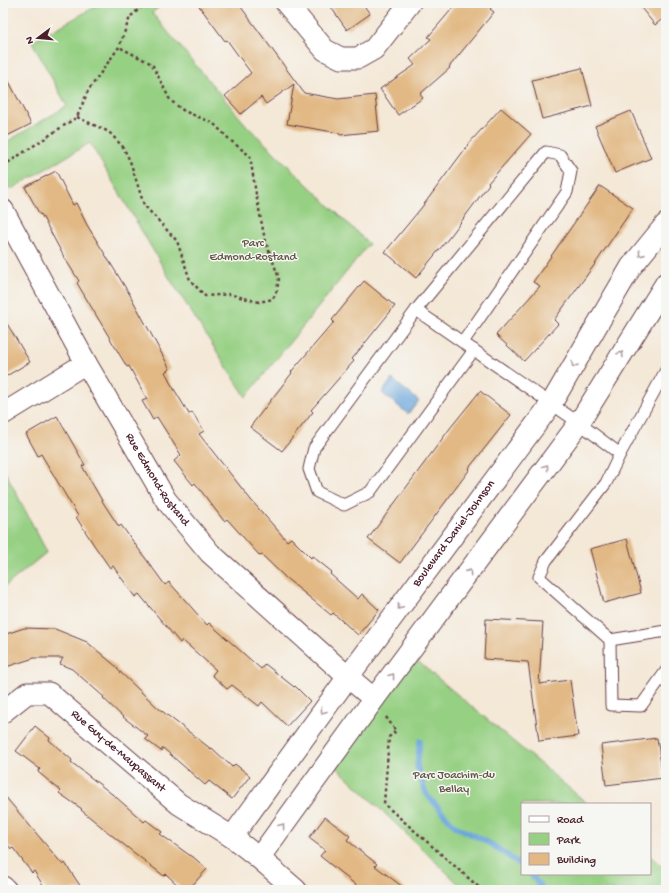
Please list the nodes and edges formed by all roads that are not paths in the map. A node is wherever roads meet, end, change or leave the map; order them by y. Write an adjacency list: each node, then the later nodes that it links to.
1 (286, 3): 2 (street)
2 (410, 3)
3 (3, 210): 9 (street, Rue Edmond-Rostand)
4 (666, 224): 11 (street, Boulevard Daniel-Johnson, one-way to 11)
5 (666, 283): 13 (street, one-way to 5)
6 (416, 310): 7 (lane); 7 (lane); 8 (lane)
7 (463, 342): 8 (lane)
8 (474, 350): 11 (lane)
9 (86, 363): 12 (street); 18 (street, Rue Edmond-Rostand)
10 (666, 370): 14 (lane)
11 (551, 404): 13 (lane); 18 (street, Boulevard Daniel-Johnson, one-way to 18)
12 (3, 414)
13 (579, 423): 14 (lane); 19 (street, one-way to 13)
14 (620, 454): 16 (lane)
15 (666, 632): 16 (lane)
16 (610, 640): 17 (lane)
17 (666, 671)
18 (348, 677): 19 (street, Rue Edmond-Rostand); 21 (street, Boulevard Daniel-Johnson, one-way to 21)
19 (374, 699): 22 (street, one-way to 19)
20 (3, 712): 21 (street, Rue Guy-de-Maupassant)
21 (232, 837): 22 (street, Rue Guy-de-Maupassant)
22 (259, 858): 25 (street, Rue Guy-de-Maupassant)
23 (3, 887): 24 (street)
24 (6, 890)
25 (296, 890)

